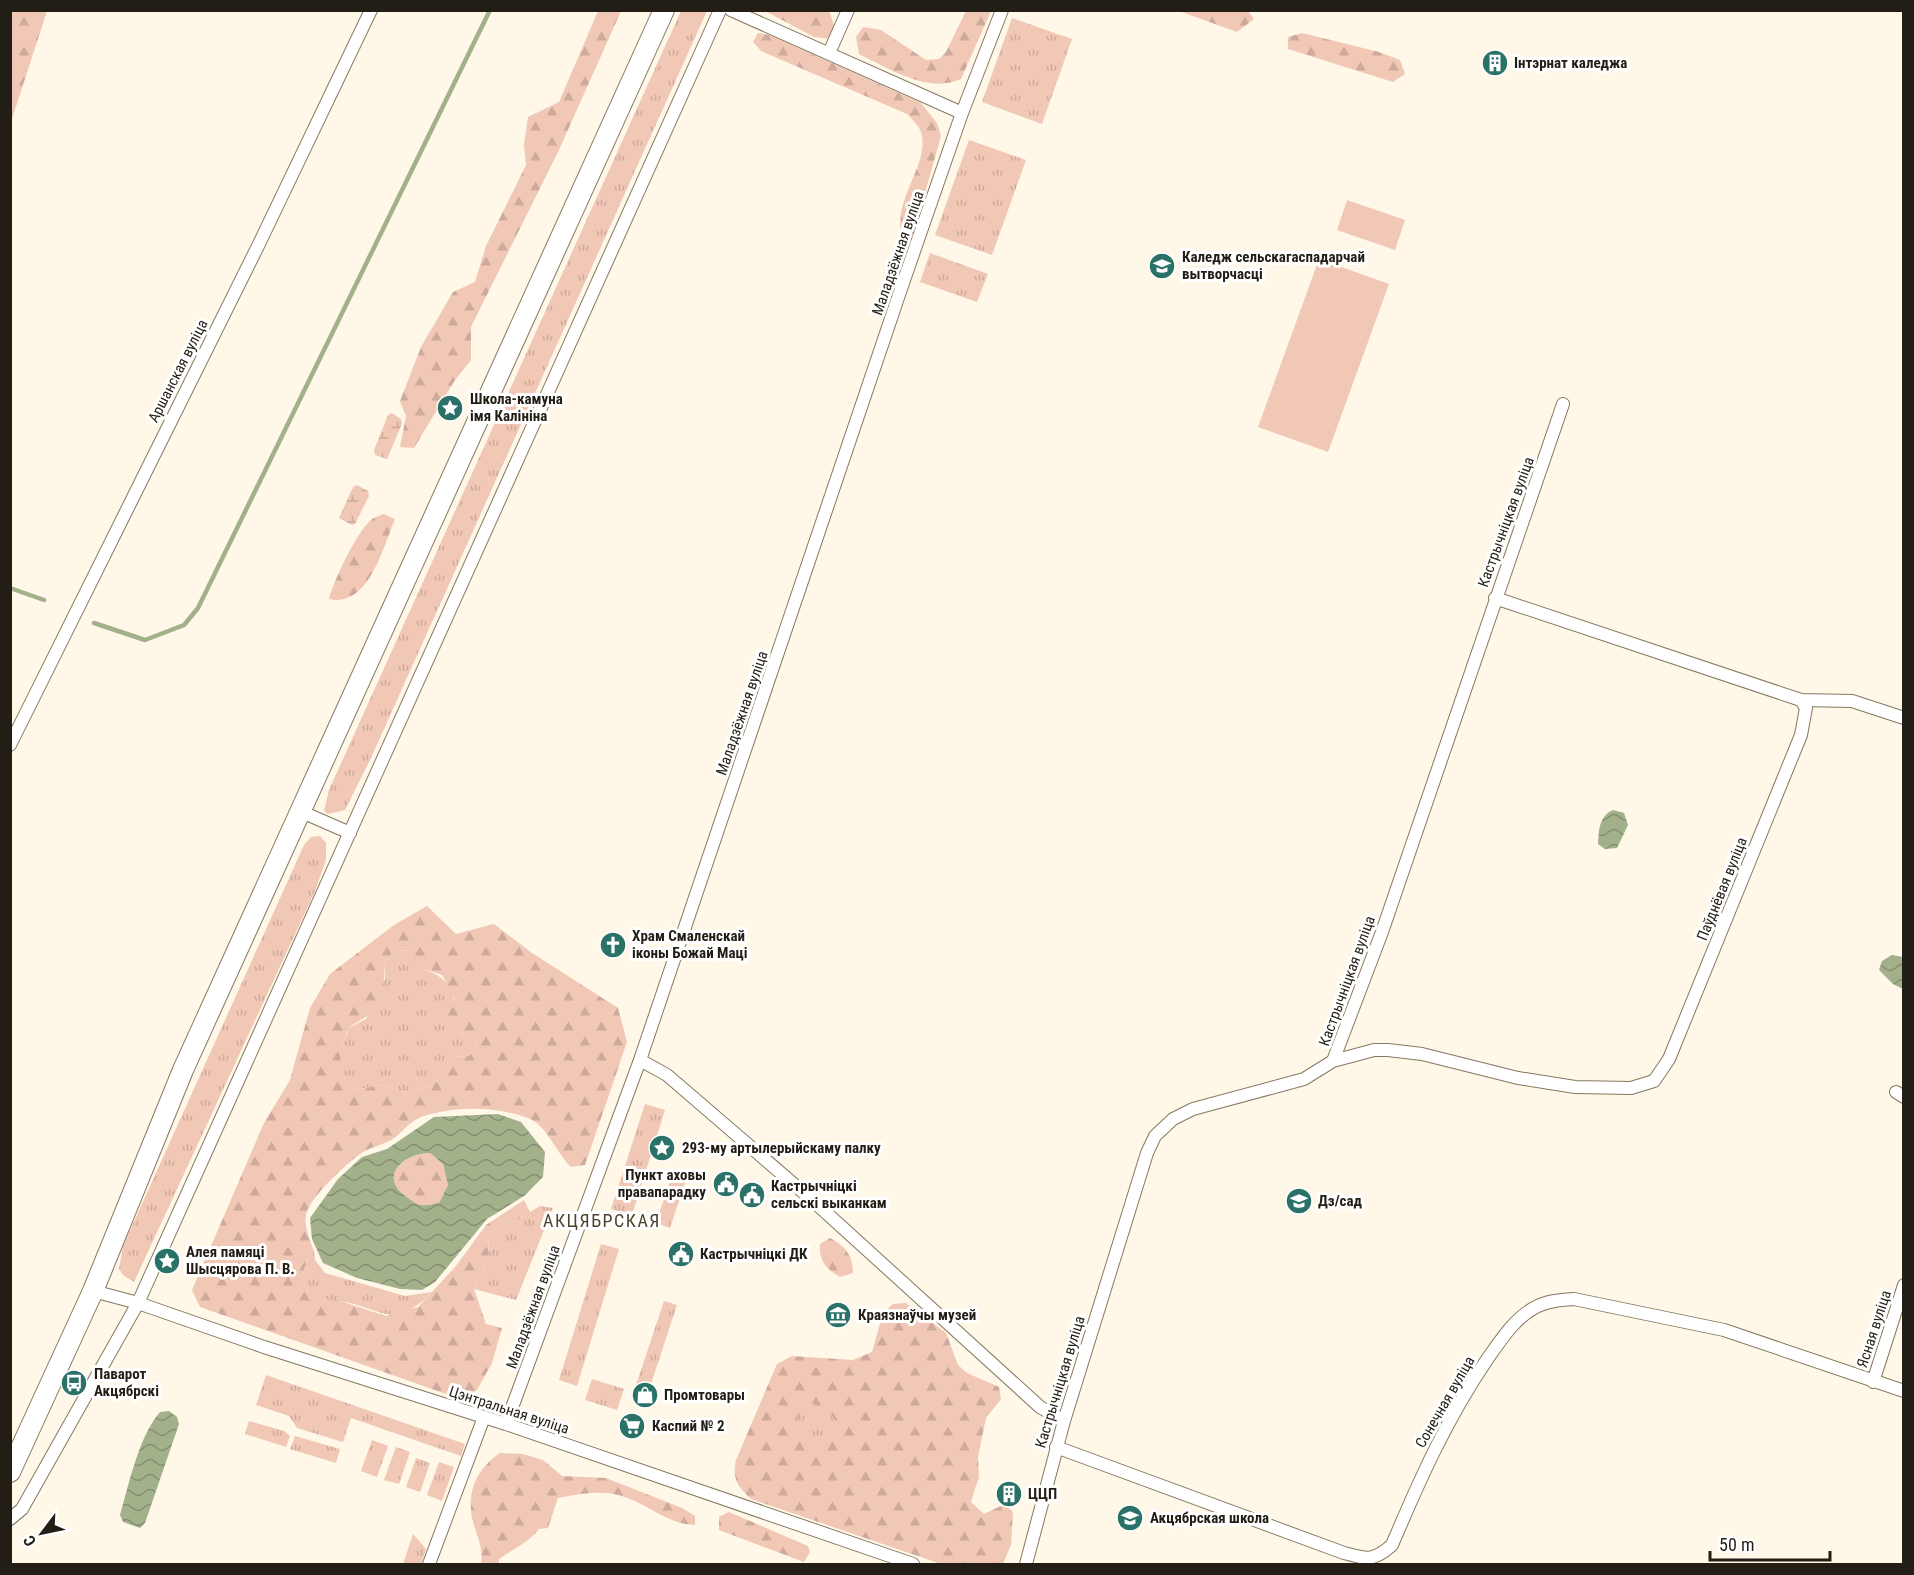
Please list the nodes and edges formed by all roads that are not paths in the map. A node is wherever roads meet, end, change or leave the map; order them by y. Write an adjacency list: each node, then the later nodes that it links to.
1 (371, 10): 13 (street, Аршанская вуліца)
2 (664, 10): 14 (main road)
3 (720, 10): 15 (street)
4 (731, 10): 7 (street)
5 (848, 10): 7 (street)
6 (1002, 10): 8 (street, Маладзёжная вуліца)
7 (829, 53): 8 (street)
8 (962, 113): 16 (street, Маладзёжная вуліца)
9 (1563, 404): 10 (street, Кастрычніцкая вуліца)
10 (1495, 598): 11 (street); 17 (street, Кастрычніцкая вуліца)
11 (1801, 700): 12 (street); 17 (street, Паўднёвая вуліца)
12 (1904, 718)
13 (10, 745)
14 (302, 812): 15 (street); 19 (main road)
15 (350, 833): 20 (street)
16 (640, 1060): 24 (street); 25 (street, Маладзёжная вуліца)
17 (1333, 1061): 24 (street, Кастрычніцкая вуліца)
18 (1904, 1285): 21 (street, Ясная вуліца)
19 (93, 1291): 20 (street, Цэнтральная вуліца); 27 (main road)
20 (138, 1303): 23 (street, Цэнтральная вуліца); 28 (street)
21 (1873, 1382): 22 (street, Сонечная вуліца); 26 (street, Сонечная вуліца)
22 (1904, 1391)
23 (484, 1417): 25 (street, Цэнтральная вуліца); 29 (street)
24 (1064, 1420): 26 (street, Кастрычніцкая вуліца)
25 (506, 1424): 30 (street, Цэнтральная вуліца)
26 (1056, 1447): 31 (street, Кастрычніцкая вуліца)
27 (10, 1472)
28 (10, 1519)
29 (429, 1564)
30 (913, 1564)
31 (1026, 1564)

